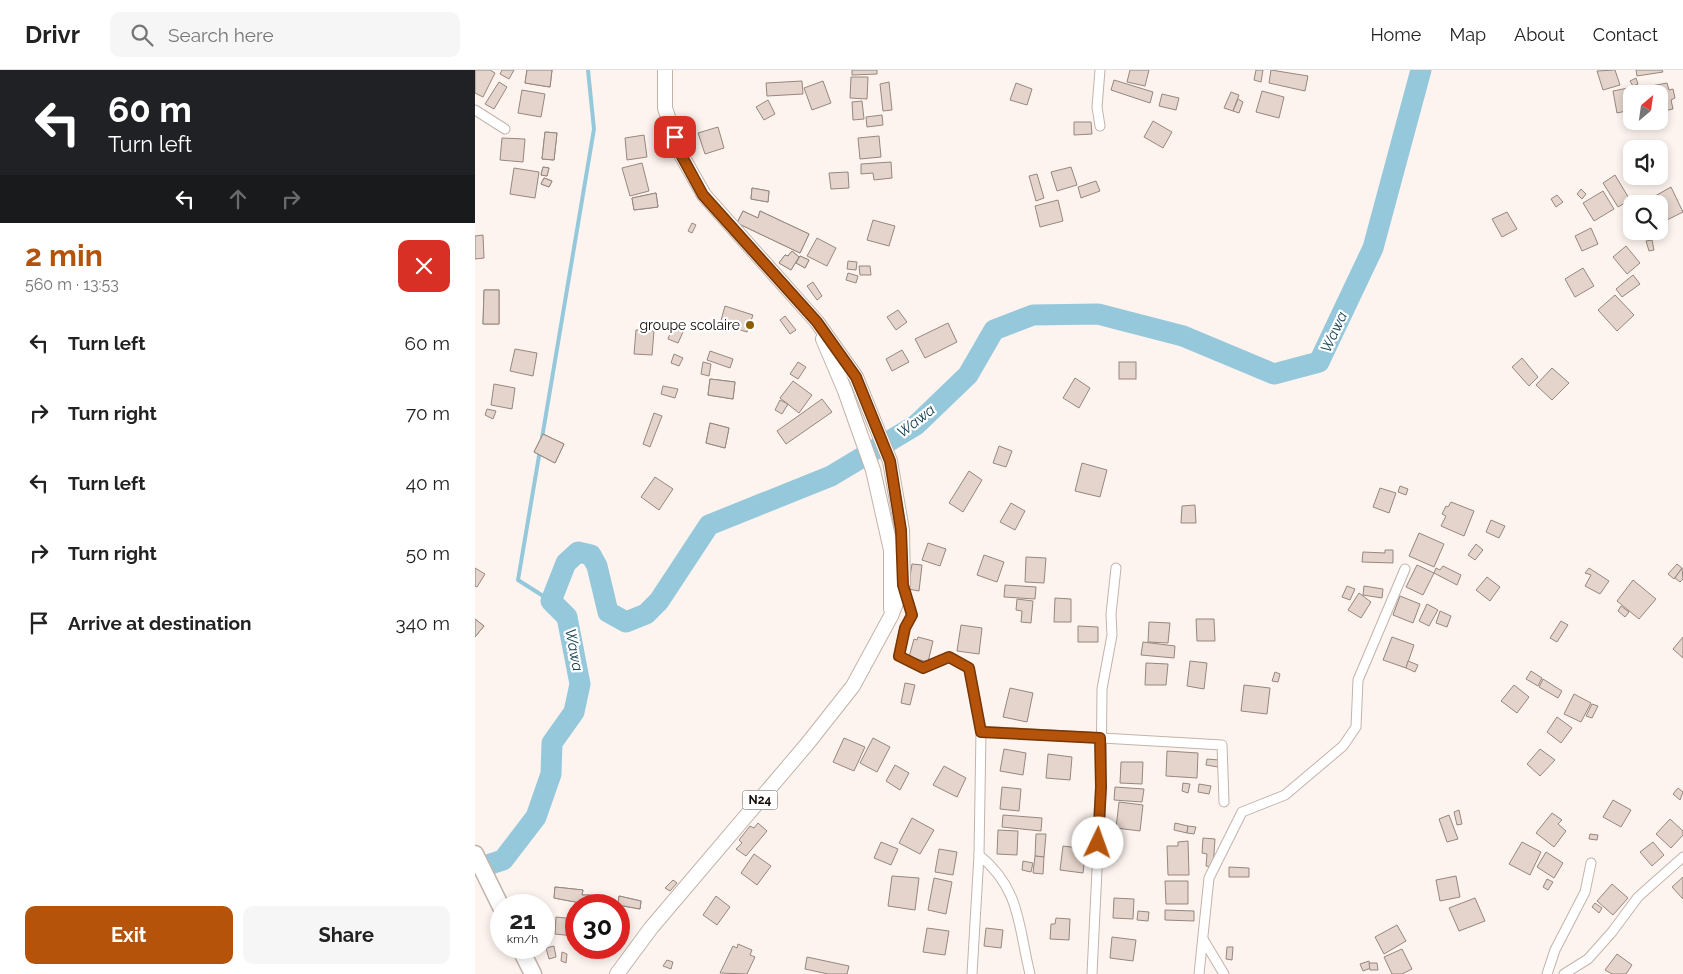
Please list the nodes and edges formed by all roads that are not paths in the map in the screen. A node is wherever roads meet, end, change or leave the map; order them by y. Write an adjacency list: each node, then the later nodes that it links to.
1 (665, 70): 6 (main road, N24)
2 (1100, 70): 4 (street)
3 (475, 110): 5 (street)
4 (1100, 126)
5 (505, 128)
6 (817, 322): 9 (main road, N24); 10 (main road, N24)
7 (1116, 568): 12 (street)
8 (1405, 569): 19 (street)
9 (903, 585): 10 (main road, N24); 11 (street)
10 (891, 616): 22 (main road, N24)
11 (981, 732): 12 (street); 15 (street)
12 (1100, 738): 13 (street); 25 (street)
13 (1224, 802)
14 (475, 854): 18 (highway)
15 (979, 855): 23 (street); 24 (street)
16 (1683, 857): 29 (street)
17 (1591, 863): 28 (street)
18 (495, 894)
19 (1203, 939): 26 (street); 27 (street)
20 (526, 959): 21 (highway)
21 (533, 974)
22 (617, 974)
23 (972, 974)
24 (1030, 974)
25 (1091, 974)
26 (1199, 974)
27 (1224, 974)
28 (1547, 974)
29 (1564, 974)

